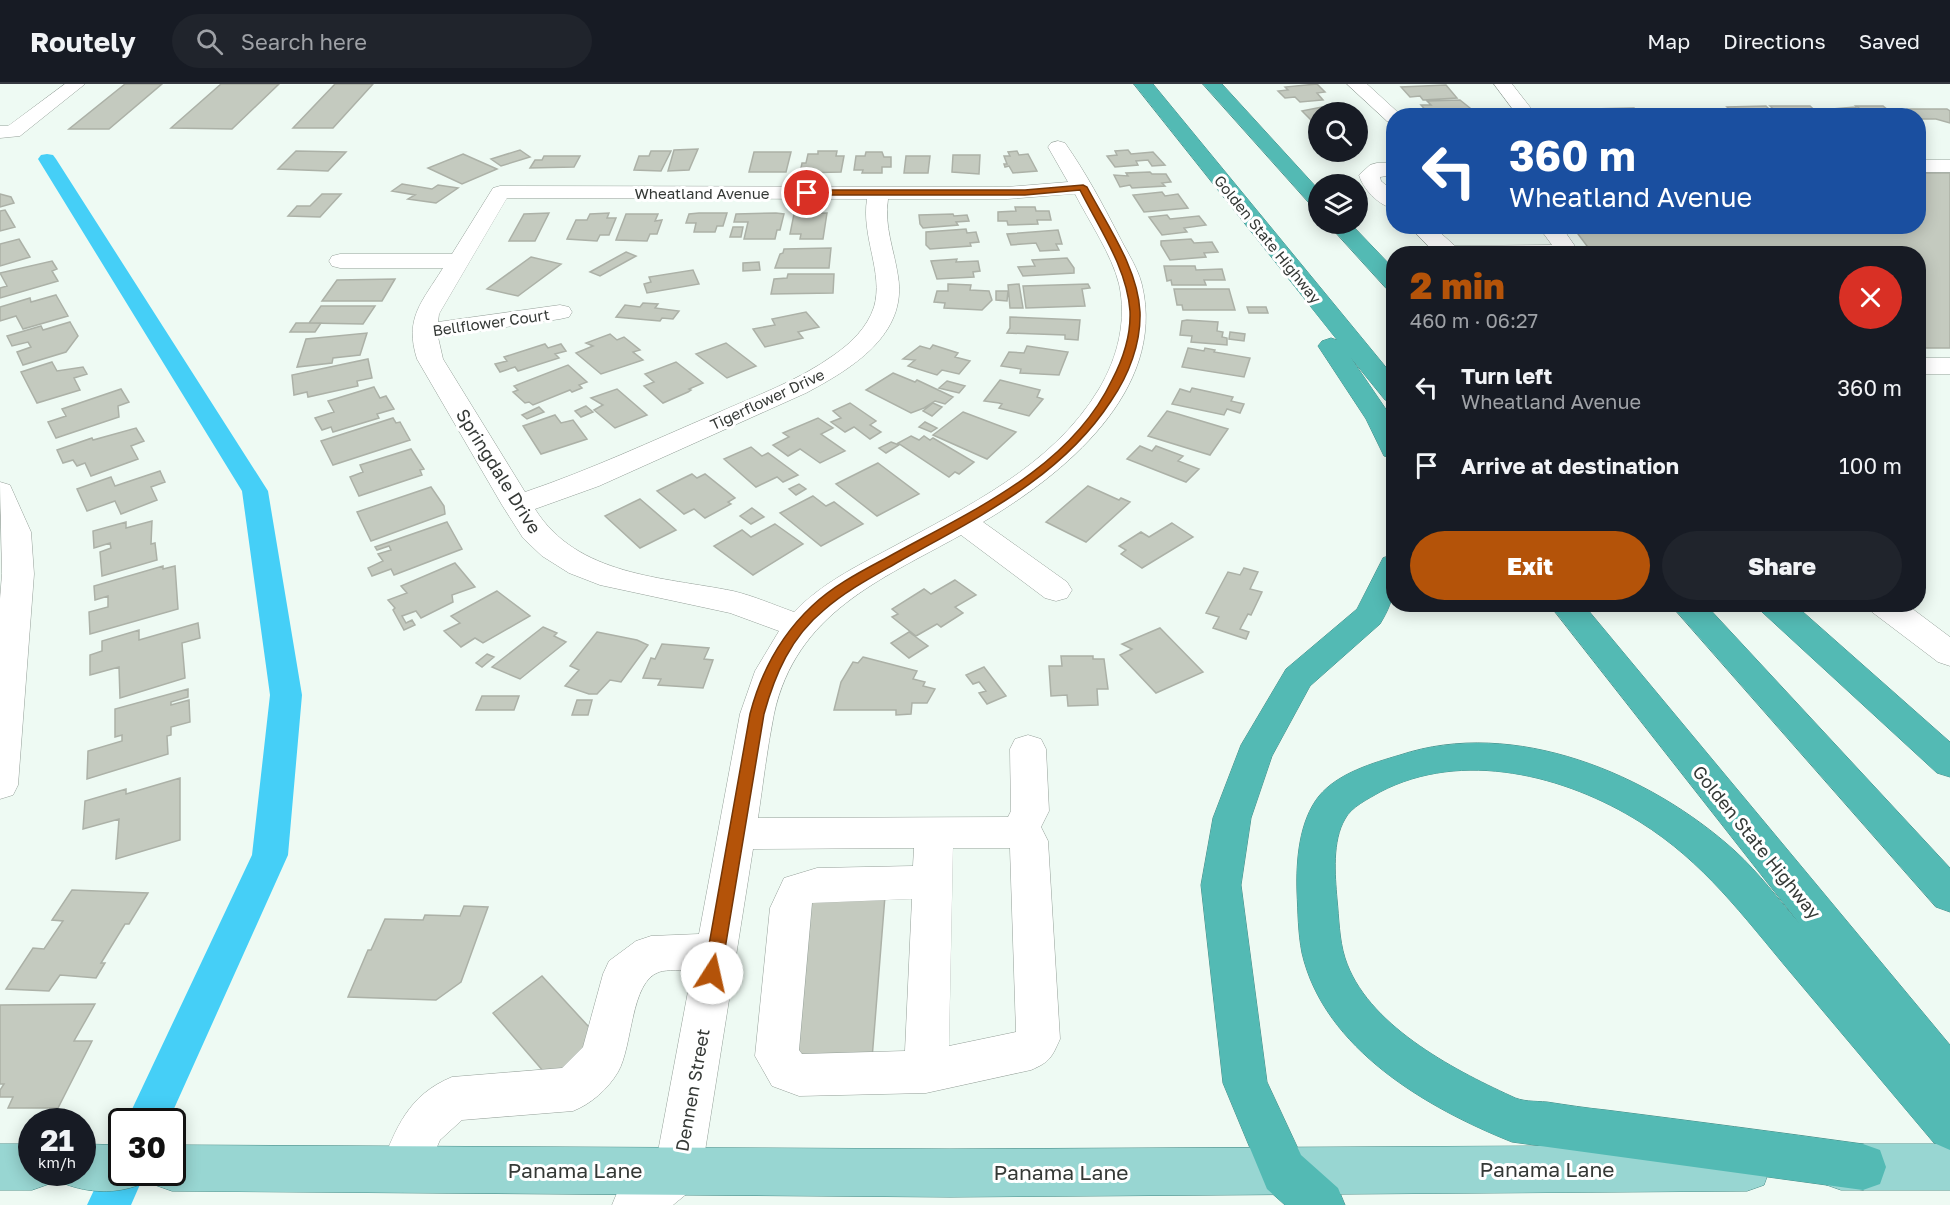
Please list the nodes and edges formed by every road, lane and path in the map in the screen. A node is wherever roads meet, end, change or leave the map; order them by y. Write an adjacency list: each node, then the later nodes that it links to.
1 (76, 84): 8 (street)
2 (1143, 84): 14 (highway, Golden State Highway)
3 (1212, 84): 16 (highway)
4 (1356, 84): 7 (street)
5 (1503, 84): 6 (street)
6 (1522, 108)
7 (1386, 110)
8 (6, 132): 9 (street)
9 (40, 132)
10 (1058, 147): 15 (street, Dennen Street)
11 (1926, 166): 12 (street)
12 (1950, 166)
13 (1386, 169): 18 (street)
14 (1218, 178): 31 (highway, Golden State Highway); 32 (highway)
15 (1083, 187): 17 (street, Wheatland Avenue); 35 (street, Dennen Street)
16 (1308, 188)
17 (878, 193): 25 (street, Wheatland Avenue); 34 (street, Tigerflower Drive)
18 (1386, 196)
19 (1368, 230): 23 (highway)
20 (1348, 234): 26 (highway)
21 (1429, 234): 22 (street)
22 (1441, 246)
23 (1386, 247)
24 (340, 261): 25 (street)
25 (458, 261): 28 (street)
26 (1386, 274)
27 (560, 312): 28 (street, Bellflower Court)
28 (423, 332): 34 (street, Springdale Drive)
29 (1926, 366): 30 (street)
30 (1950, 366)
31 (1386, 384)
32 (1386, 433)
33 (0, 491): 36 (street)
34 (517, 505): 43 (street, Springdale Drive)
35 (962, 521): 38 (street); 43 (street, Dennen Street)
36 (9, 577): 47 (street)
37 (1386, 585): 66 (highway)
38 (1056, 590)
39 (1571, 612): 57 (highway, Golden State Highway)
40 (1693, 612): 48 (highway)
41 (1782, 612): 46 (highway)
42 (1894, 612): 44 (street)
43 (800, 626): 51 (street, Dennen Street)
44 (1950, 654)
45 (1028, 749): 49 (street)
46 (1950, 763)
47 (0, 785)
48 (1852, 786): 53 (highway); 54 (highway)
49 (1019, 832): 50 (street); 56 (street)
50 (934, 833): 51 (street); 52 (street)
51 (736, 834): 55 (street, Dennen Street)
52 (933, 882): 56 (street); 56 (street)
53 (1950, 885)
54 (1950, 895)
55 (716, 951): 64 (street); 65 (street, Dennen Street)
56 (926, 1072)
57 (1950, 1079)
58 (1950, 1127): 61 (highway)
59 (0, 1167): 60 (main road)
60 (18, 1167)
61 (1863, 1167): 62 (main road, Panama Lane); 66 (main road, Panama Lane)
62 (1950, 1167)
63 (186, 1168): 64 (main road, Panama Lane)
64 (403, 1169): 65 (main road, Panama Lane)
65 (678, 1170): 66 (main road, Panama Lane); 67 (street, Dennen Street)
66 (1284, 1172): 68 (highway)
67 (636, 1205)
68 (1321, 1205)

